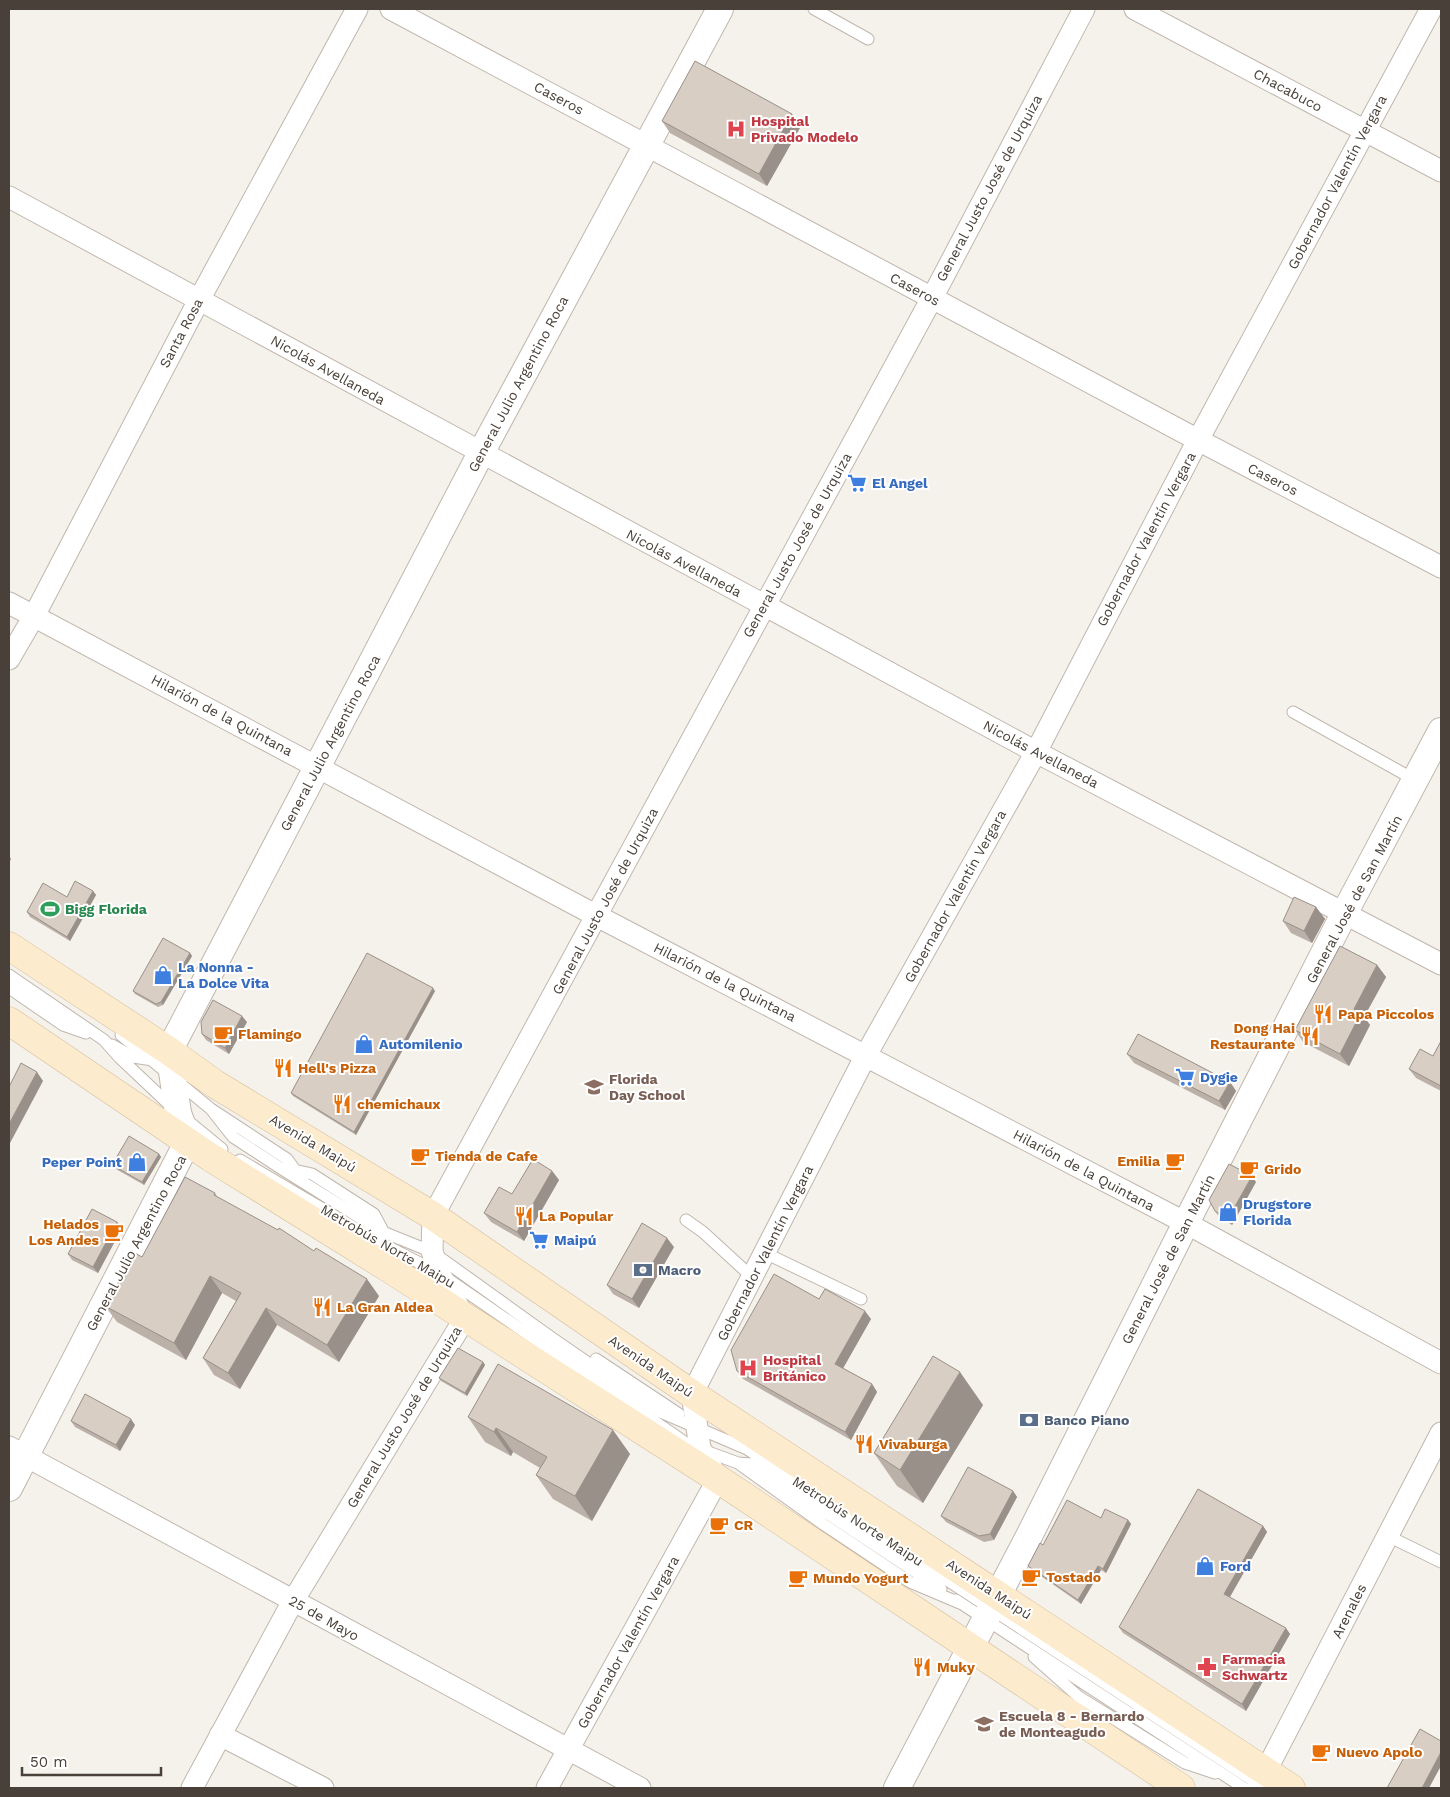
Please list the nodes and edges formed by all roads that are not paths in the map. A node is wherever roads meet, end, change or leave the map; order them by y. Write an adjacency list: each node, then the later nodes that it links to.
1 (357, 9): 14 (street, Santa Rosa)
2 (391, 9): 10 (street, Caseros)
3 (720, 9): 10 (street, General Julio Argentino Roca)
4 (814, 9): 8 (lane)
5 (1084, 9): 13 (street, General Justo José de Urquiza)
6 (1135, 9): 9 (street, Chacabuco)
7 (1431, 9): 9 (street, Gobernador Valentín Vergara)
8 (868, 39)
9 (1365, 131): 11 (street, Chacabuco); 15 (street, Gobernador Valentín Vergara)
10 (647, 145): 13 (street, Caseros); 16 (street, General Julio Argentino Roca)
11 (1441, 171)
12 (9, 198): 14 (street, Nicolás Avellaneda)
13 (932, 298): 15 (street, Caseros); 19 (street, General Justo José de Urquiza)
14 (199, 300): 16 (street, Nicolás Avellaneda); 20 (street, Santa Rosa)
15 (1198, 440): 17 (street, Caseros); 24 (street, Gobernador Valentín Vergara)
16 (481, 453): 19 (street, Nicolás Avellaneda); 26 (street, General Julio Argentino Roca)
17 (1441, 567)
18 (9, 602): 20 (street, Hilarión de la Quintana)
19 (763, 606): 24 (street, Nicolás Avellaneda); 29 (street, General Justo José de Urquiza)
20 (34, 616): 21 (street, Santa Rosa); 26 (street, Hilarión de la Quintana)
21 (9, 659)
22 (1293, 712): 27 (lane)
23 (1441, 731): 25 (street, General José de San Martín)
24 (1036, 752): 28 (street, Nicolás Avellaneda); 39 (street, Gobernador Valentín Vergara)
25 (1436, 757): 27 (street, General José de San Martín)
26 (318, 766): 29 (street, Hilarión de la Quintana); 40 (street, General Julio Argentino Roca)
27 (1417, 781): 28 (street, General José de San Martín)
28 (1345, 912): 32 (street, Nicolás Avellaneda); 47 (street, General José de San Martín)
29 (597, 916): 39 (street, Hilarión de la Quintana); 45 (street, General Justo José de Urquiza)
30 (9, 946): 40 (main road, Avenida Maipú)
31 (9, 962): 35 (lane)
32 (1441, 964)
33 (9, 975): 38 (lane, Metrobús Norte Maipu)
34 (9, 988): 38 (lane, Metrobús Norte Maipu)
35 (64, 998)
36 (9, 1021): 42 (main road)
37 (112, 1030): 40 (lane, Metrobús Norte Maipu)
38 (104, 1040): 40 (lane); 41 (lane, Metrobús Norte Maipu)
39 (866, 1055): 47 (street, Hilarión de la Quintana); 49 (street, Gobernador Valentín Vergara)
40 (165, 1062): 41 (street, General Julio Argentino Roca); 43 (lane, Metrobús Norte Maipu); 45 (main road, Avenida Maipú)
41 (178, 1113): 42 (street, General Julio Argentino Roca); 50 (lane, Metrobús Norte Maipu)
42 (188, 1142): 53 (main road); 59 (street, General Julio Argentino Roca)
43 (284, 1164): 44 (lane); 44 (lane, Metrobús Norte Maipu)
44 (308, 1179): 48 (lane, Metrobús Norte Maipu)
45 (433, 1216): 48 (street, General Justo José de Urquiza); 55 (main road, Avenida Maipú)
46 (686, 1220): 51 (lane)
47 (1186, 1223): 54 (street, Hilarión de la Quintana); 66 (street, General José de San Martín)
48 (432, 1251): 50 (street, General Justo José de Urquiza); 56 (lane, Metrobús Norte Maipu)
49 (764, 1253): 51 (street, Gobernador Valentín Vergara); 52 (lane)
50 (439, 1272): 53 (street, General Justo José de Urquiza); 58 (lane, Metrobús Norte Maipu)
51 (752, 1277): 55 (street, Gobernador Valentín Vergara)
52 (861, 1299)
53 (465, 1318): 60 (main road); 65 (street, General Justo José de Urquiza)
54 (1441, 1363)
55 (692, 1394): 56 (street); 66 (main road, Avenida Maipú)
56 (697, 1426): 58 (street); 66 (lane, Metrobús Norte Maipu)
57 (1441, 1433): 63 (street, Arenales)
58 (700, 1448): 60 (street)
59 (17, 1451): 61 (street, General Julio Argentino Roca); 65 (street, 25 de Mayo)
60 (728, 1471): 62 (lane, Metrobús Norte Maipu); 62 (lane, Metrobús Norte Maipu); 67 (main road); 69 (street, Gobernador Valentín Vergara)
61 (9, 1488)
62 (849, 1535): 66 (lane, Metrobús Norte Maipu)
63 (1388, 1536): 64 (lane); 70 (street, Arenales)
64 (1441, 1562)
65 (293, 1601): 68 (street, General Justo José de Urquiza); 69 (street, 25 de Mayo)
66 (994, 1613): 67 (street, General José de San Martín); 70 (main road, Avenida Maipú); 70 (lane, Metrobús Norte Maipu)
67 (969, 1646): 75 (street, General José de San Martín); 76 (main road)
68 (220, 1735): 71 (street, General Justo José de Urquiza); 72 (street)
69 (568, 1751): 73 (street, Gobernador Valentín Vergara); 74 (street, 25 de Mayo)
70 (1258, 1784): 77 (main road, Avenida Maipú)
71 (192, 1788)
72 (323, 1788)
73 (547, 1788)
74 (640, 1788)
75 (897, 1788)
76 (1180, 1788)
77 (1291, 1788)

